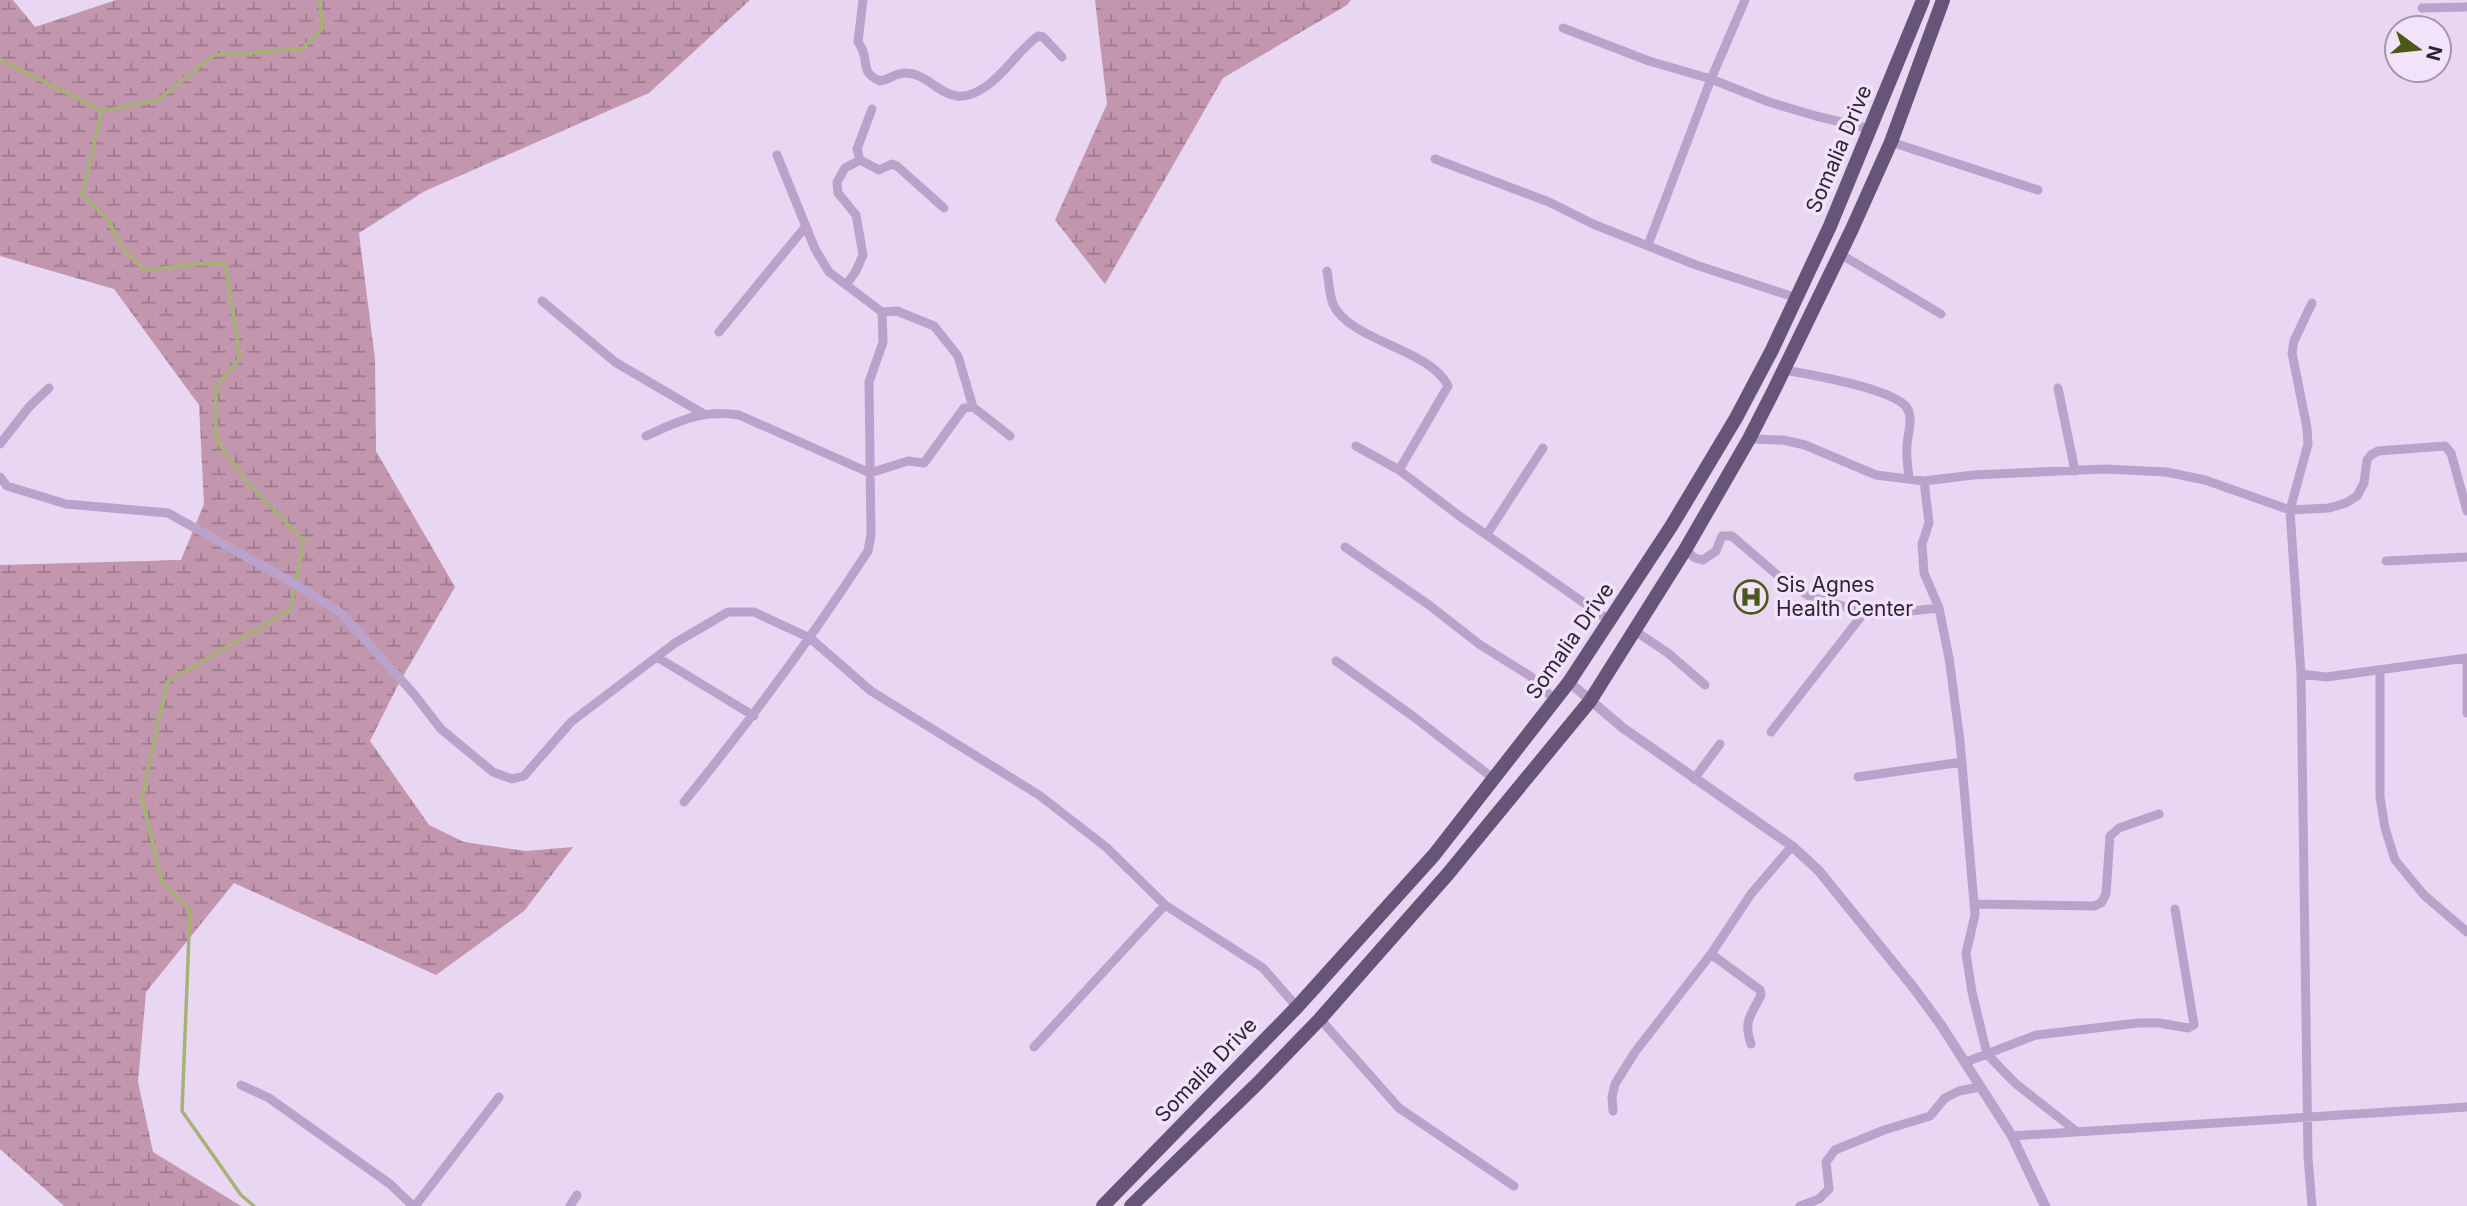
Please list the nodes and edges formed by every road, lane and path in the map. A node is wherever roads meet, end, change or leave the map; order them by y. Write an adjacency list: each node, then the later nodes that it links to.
1 (863, 0): 8 (street)
2 (1745, 0): 9 (street)
3 (1923, 0): 11 (main road, Somalia Drive)
4 (1943, 0): 12 (main road, Somalia Drive)
5 (2467, 7): 6 (street)
6 (2422, 8)
7 (1563, 29): 9 (street)
8 (1062, 57)
9 (1711, 79): 11 (street); 19 (street)
10 (872, 109): 15 (street)
11 (1870, 129): 23 (main road, Somalia Drive)
12 (1891, 142): 16 (street); 20 (main road, Somalia Drive)
13 (777, 155): 18 (street)
14 (1435, 159): 19 (street)
15 (860, 160): 17 (street); 22 (street)
16 (2038, 190)
17 (944, 208)
18 (806, 226): 22 (street); 28 (street)
19 (1648, 245): 23 (street)
20 (1840, 254): 27 (street); 29 (main road, Somalia Drive)
21 (1327, 271): 40 (street)
22 (846, 285): 26 (street)
23 (1797, 298): 55 (main road, Somalia Drive)
24 (542, 301): 33 (street)
25 (2312, 303): 46 (street)
26 (882, 312): 32 (street); 42 (street)
27 (1941, 314)
28 (719, 332)
29 (1784, 370): 36 (main road, Somalia Drive); 44 (street)
30 (49, 388): 37 (street)
31 (2058, 388): 41 (street)
32 (973, 407): 35 (street); 42 (street)
33 (702, 413): 34 (street); 42 (street)
34 (646, 436)
35 (1010, 436)
36 (1749, 439): 44 (street); 50 (main road, Somalia Drive)
37 (0, 444)
38 (1356, 446): 40 (street)
39 (1542, 449): 48 (street)
40 (1399, 470): 48 (street)
41 (2076, 471): 45 (street); 46 (street)
42 (870, 473): 57 (street)
43 (0, 477): 58 (street)
44 (1909, 478): 45 (street)
45 (1924, 481): 53 (street)
46 (2290, 510): 47 (street); 62 (street)
47 (2467, 511)
48 (1487, 534): 55 (street)
49 (1345, 547): 65 (street)
50 (1685, 550): 54 (street); 56 (main road, Somalia Drive)
51 (2467, 557): 52 (street)
52 (2386, 561)
53 (1939, 608): 54 (street); 71 (street)
54 (1863, 614): 69 (street)
55 (1610, 621): 63 (main road, Somalia Drive)
56 (1635, 631): 64 (street); 66 (main road, Somalia Drive)
57 (810, 638): 58 (street); 68 (street); 79 (street)
58 (657, 657): 68 (street)
59 (2467, 660): 61 (street); 67 (street)
60 (1336, 661): 73 (street)
61 (2380, 670): 62 (street); 81 (street)
62 (2301, 674): 94 (street)
63 (1569, 682): 65 (main road, Somalia Drive); 66 (street)
64 (1705, 685)
65 (1555, 700): 73 (main road, Somalia Drive)
66 (1590, 701): 74 (street); 84 (main road, Somalia Drive)
67 (2467, 713)
68 (754, 716): 75 (street)
69 (1771, 732)
70 (1720, 744): 74 (street)
71 (1962, 762): 72 (street); 78 (street)
72 (1858, 777)
73 (1494, 779): 83 (main road, Somalia Drive)
74 (1694, 779): 77 (street)
75 (684, 802)
76 (2160, 814): 78 (street)
77 (1792, 846): 82 (street); 88 (street)
78 (1974, 904): 87 (street)
79 (1165, 905): 83 (street); 86 (street)
80 (2175, 909): 87 (street)
81 (2467, 932)
82 (1711, 954): 85 (street); 93 (street)
83 (1297, 1007): 101 (main road, Somalia Drive)
84 (1320, 1019): 97 (street); 102 (main road, Somalia Drive)
85 (1751, 1044)
86 (1034, 1047)
87 (1987, 1054): 88 (street); 95 (street)
88 (1966, 1062): 90 (street)
89 (242, 1085): 99 (street)
90 (1980, 1087): 96 (street); 103 (street)
91 (499, 1097): 99 (street)
92 (2467, 1107): 94 (street)
93 (1613, 1111)
94 (2308, 1117): 95 (street); 105 (street)
95 (2076, 1131): 96 (street)
96 (2012, 1136): 104 (street)
97 (1514, 1186)
98 (577, 1195): 100 (street)
99 (414, 1206)
100 (570, 1206)
101 (1103, 1206)
102 (1131, 1206)
103 (1800, 1206)
104 (2045, 1206)
105 (2312, 1206)

